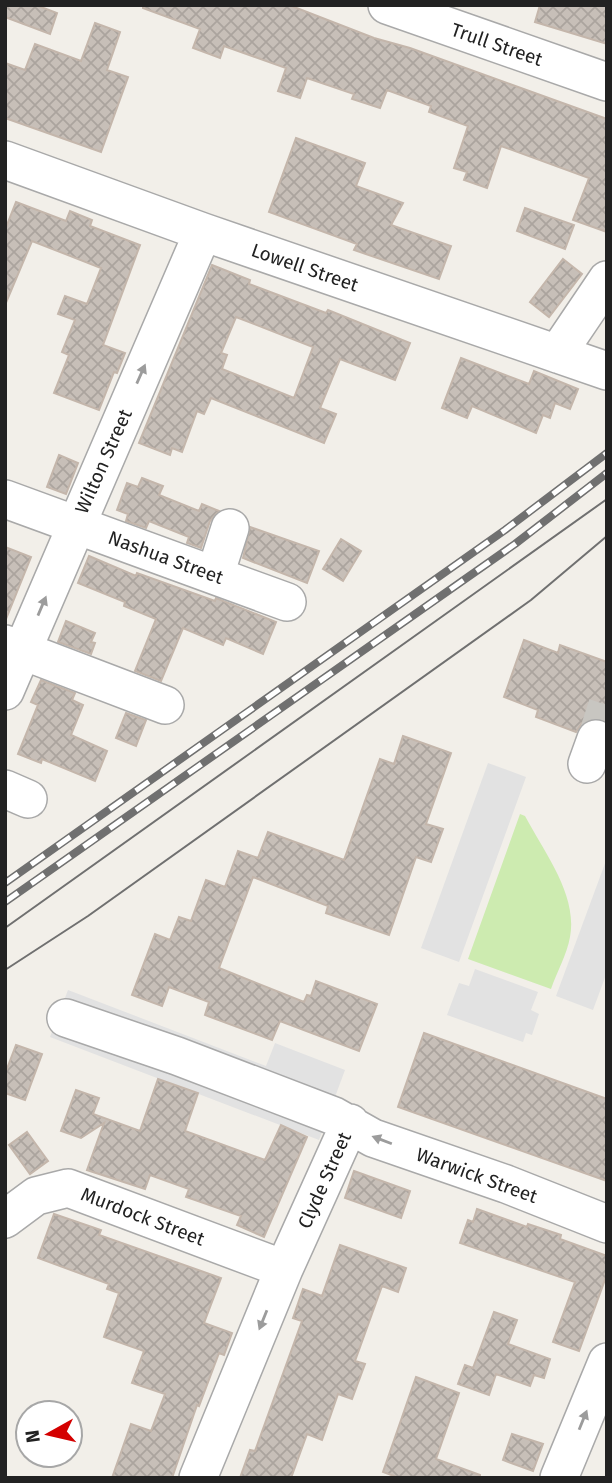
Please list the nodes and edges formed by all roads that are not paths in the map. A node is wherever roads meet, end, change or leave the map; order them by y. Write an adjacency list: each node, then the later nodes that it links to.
1 (387, 5): 2 (street, Trull Street)
2 (607, 82)
3 (5, 160): 4 (street, Lowell Street)
4 (203, 232): 6 (street, Lowell Street); 9 (street, Wilton Street, one-way to 4)
5 (607, 280): 6 (street)
6 (556, 354): 7 (street, Lowell Street)
7 (607, 371)
8 (5, 499): 9 (street, Nashua Street)
9 (76, 524): 11 (street, Nashua Street); 13 (street, Wilton Street, one-way to 9)
10 (230, 528): 11 (street)
11 (215, 575): 12 (street, Nashua Street)
12 (287, 602)
13 (14, 647): 14 (street, Wilton Street); 15 (street)
14 (5, 691)
15 (165, 705)
16 (66, 1018): 17 (street, Clyde Street)
17 (350, 1123): 19 (street, Warwick Street, one-way to 17); 20 (street, Clyde Street)
18 (5, 1219): 20 (street, Murdock Street)
19 (607, 1224)
20 (284, 1269): 22 (street, Clyde Street, one-way to 22)
21 (607, 1362): 23 (street, one-way to 21)
22 (198, 1478)
23 (559, 1478)

